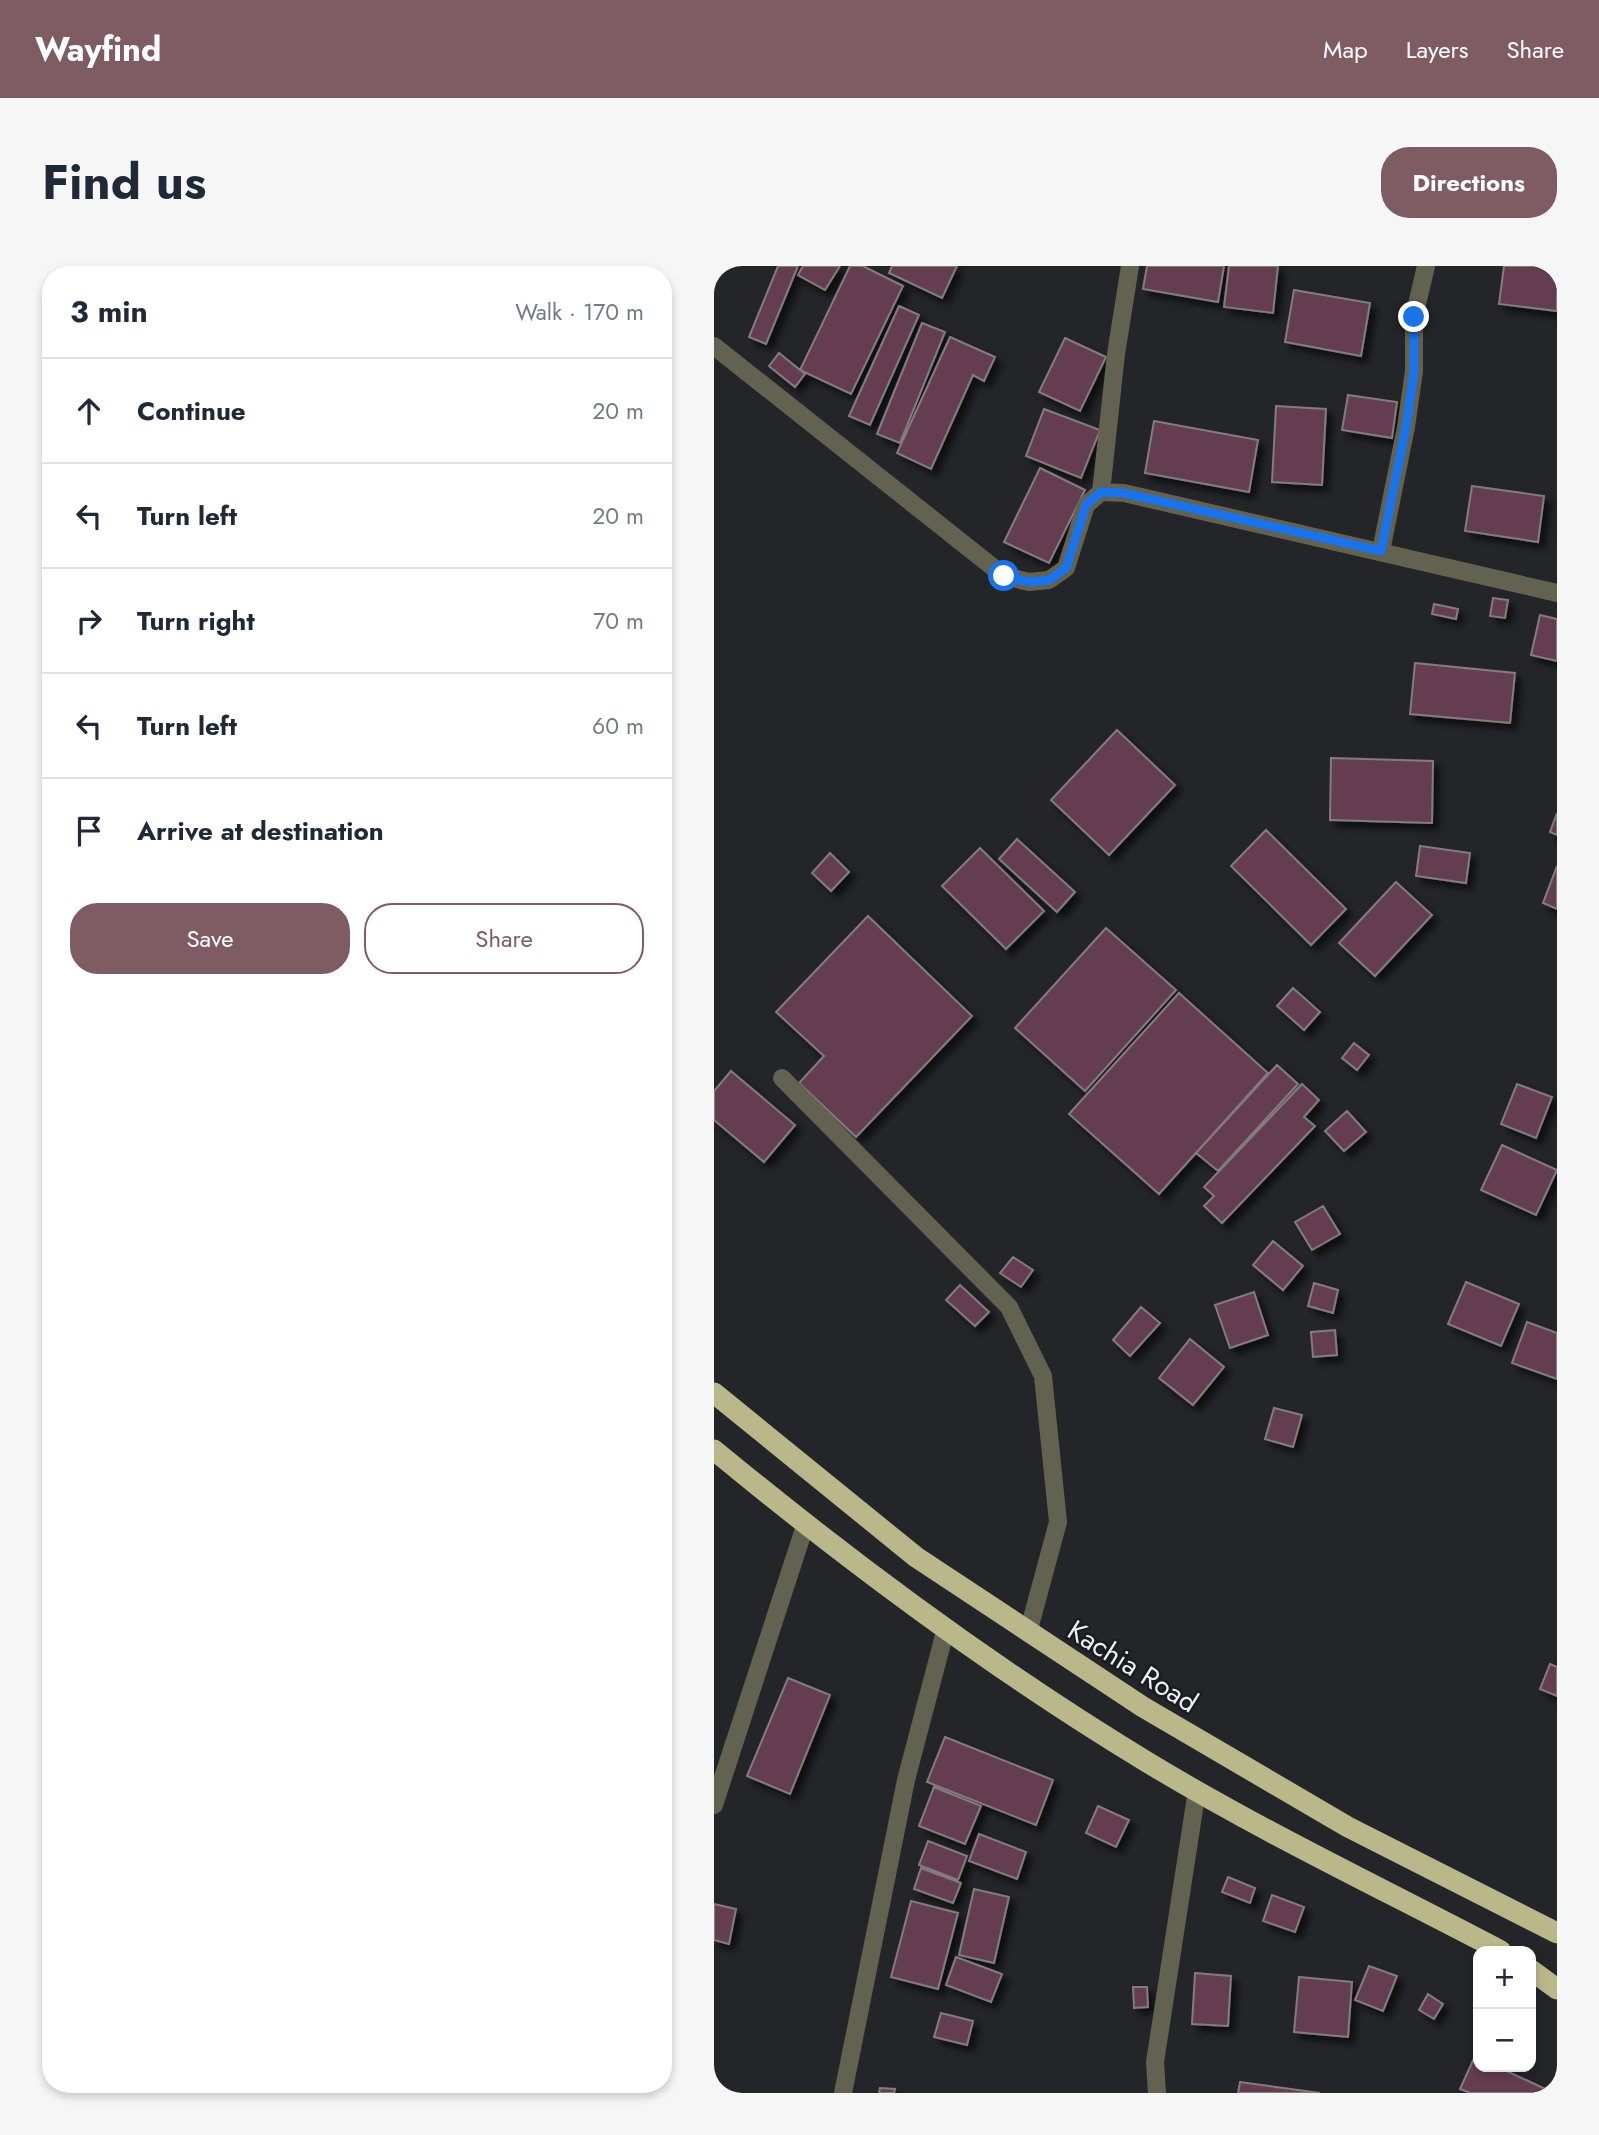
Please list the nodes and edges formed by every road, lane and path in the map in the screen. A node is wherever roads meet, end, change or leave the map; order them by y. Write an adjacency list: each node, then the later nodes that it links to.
1 (1130, 266): 4 (street)
2 (1426, 266): 5 (street)
3 (714, 346): 4 (street)
4 (1101, 492): 5 (street)
5 (1381, 551): 6 (street)
6 (1557, 593)
7 (782, 1078): 12 (street)
8 (714, 1394): 12 (highway, Kachia Road)
9 (714, 1450): 10 (highway)
10 (805, 1526): 11 (highway); 14 (street)
11 (946, 1628): 13 (highway); 19 (street)
12 (1028, 1633): 15 (highway, Kachia Road)
13 (1197, 1790): 16 (highway); 20 (street)
14 (714, 1805)
15 (1557, 1933)
16 (1492, 1946)
17 (1536, 1974): 18 (highway)
18 (1557, 1989)
19 (843, 2093)
20 (1157, 2093)

